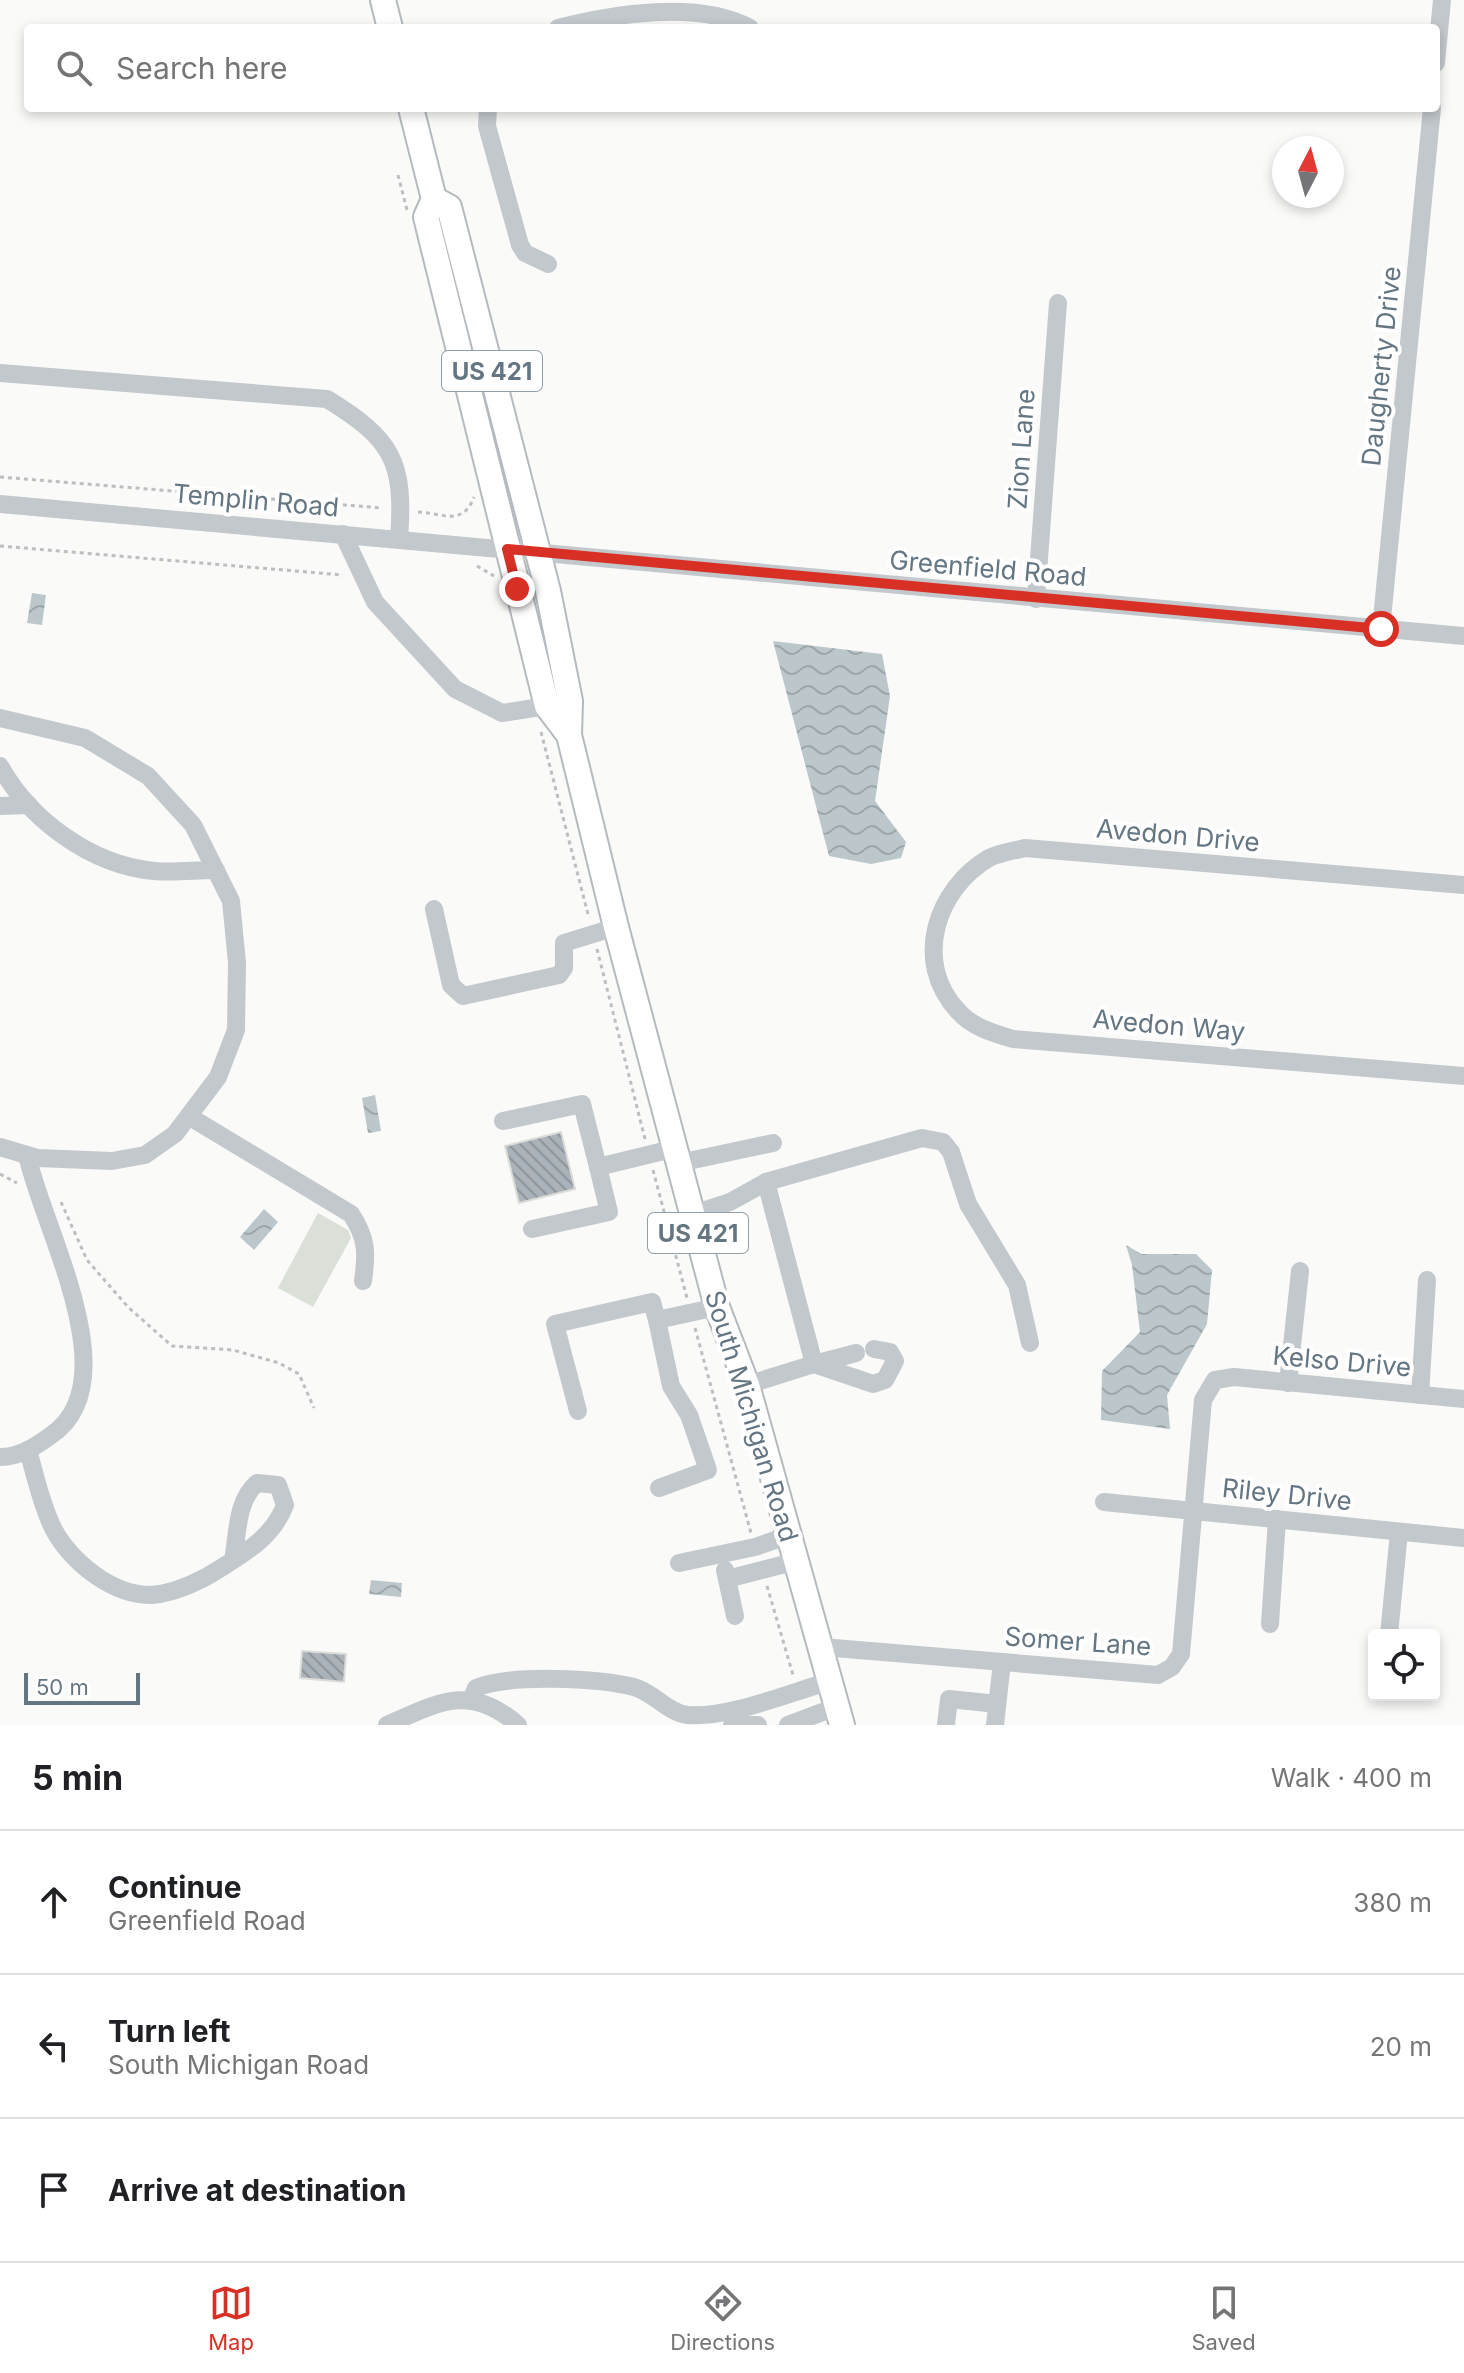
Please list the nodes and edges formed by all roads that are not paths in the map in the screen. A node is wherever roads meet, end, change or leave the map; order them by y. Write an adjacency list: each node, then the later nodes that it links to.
1 (383, 0): 3 (main road)
2 (1442, 0): 6 (street)
3 (389, 24)
4 (580, 24): 5 (street)
5 (742, 24)
6 (1440, 24)
7 (412, 112): 10 (main road, South Michigan Road / US 421)
8 (488, 112): 11 (street)
9 (1432, 112): 20 (street, Daugherty Drive)
10 (434, 199): 17 (main road, South Michigan Road / US 421); 18 (main road, South Michigan Road / US 421)
11 (548, 264)
12 (1058, 303): 19 (street, Zion Lane)
13 (0, 373): 16 (street)
14 (0, 504): 15 (street, Templin Road)
15 (343, 534): 16 (street, Templin Road); 22 (street)
16 (399, 538): 17 (street, Templin Road)
17 (507, 549): 18 (street, Greenfield Road); 22 (main road, South Michigan Road / US 421)
18 (538, 552): 19 (street, Greenfield Road); 24 (main road, South Michigan Road / US 421)
19 (1036, 599): 20 (street, Greenfield Road)
20 (1381, 629): 21 (street, Greenfield Road)
21 (1464, 636)
22 (547, 706): 24 (main road, South Michigan Road / US 421)
23 (0, 718): 28 (street)
24 (569, 735): 31 (main road, South Michigan Road / US 421)
25 (0, 766): 26 (street)
26 (29, 805): 27 (street); 28 (street)
27 (0, 806)
28 (216, 870): 34 (street)
29 (1464, 885): 32 (street, Avedon Drive)
30 (434, 909): 31 (street)
31 (616, 927): 39 (main road, South Michigan Road / US 421)
32 (932, 936): 33 (street, Avedon Way)
33 (1464, 1076)
34 (190, 1117): 38 (street); 46 (street)
35 (503, 1121): 40 (street)
36 (773, 1143): 39 (street)
37 (0, 1147): 38 (street)
38 (27, 1155): 57 (street)
39 (678, 1155): 40 (street); 42 (main road, South Michigan Road / US 421)
40 (598, 1167): 43 (street)
41 (766, 1182): 42 (street); 49 (street); 50 (street)
42 (693, 1214): 47 (main road, South Michigan Road / US 421)
43 (532, 1229)
44 (1300, 1271): 52 (street)
45 (1427, 1280): 54 (street)
46 (363, 1281)
47 (717, 1307): 48 (street); 53 (main road, South Michigan Road / US 421)
48 (657, 1320): 56 (street); 59 (street)
49 (1030, 1343)
50 (814, 1364): 50 (street); 53 (street)
51 (1215, 1380): 52 (street, Kelso Drive); 61 (street, Somer Lane)
52 (1288, 1383): 54 (street, Kelso Drive)
53 (747, 1385): 64 (main road, South Michigan Road / US 421)
54 (1420, 1395): 55 (street, Kelso Drive)
55 (1464, 1399)
56 (578, 1411)
57 (28, 1450): 58 (street); 67 (street)
58 (0, 1457)
59 (659, 1488)
60 (1104, 1502): 61 (street, Riley Drive)
61 (1194, 1511): 62 (street, Riley Drive); 75 (street, Somer Lane)
62 (1277, 1519): 63 (street, Riley Drive); 72 (street)
63 (1399, 1532): 65 (street, Riley Drive); 73 (street)
64 (790, 1535): 66 (street); 68 (main road, South Michigan Road / US 421)
65 (1464, 1538)
66 (722, 1555): 69 (street); 70 (street)
67 (233, 1560)
68 (797, 1561): 70 (street); 74 (main road, South Michigan Road / US 421)
69 (679, 1563)
70 (727, 1579): 71 (street)
71 (735, 1616)
72 (1270, 1624)
73 (1390, 1629)
74 (822, 1647): 75 (street, Somer Lane); 76 (main road, South Michigan Road / US 421)
75 (1002, 1662): 78 (street)
76 (831, 1681): 77 (street); 79 (main road, South Michigan Road / US 421)
77 (472, 1698): 80 (street); 81 (street)
78 (997, 1704): 85 (street); 86 (street)
79 (839, 1716): 84 (street)
80 (387, 1725)
81 (518, 1725)
82 (732, 1725): 83 (street)
83 (758, 1725)
84 (788, 1725)
85 (946, 1725)
86 (995, 1725)

